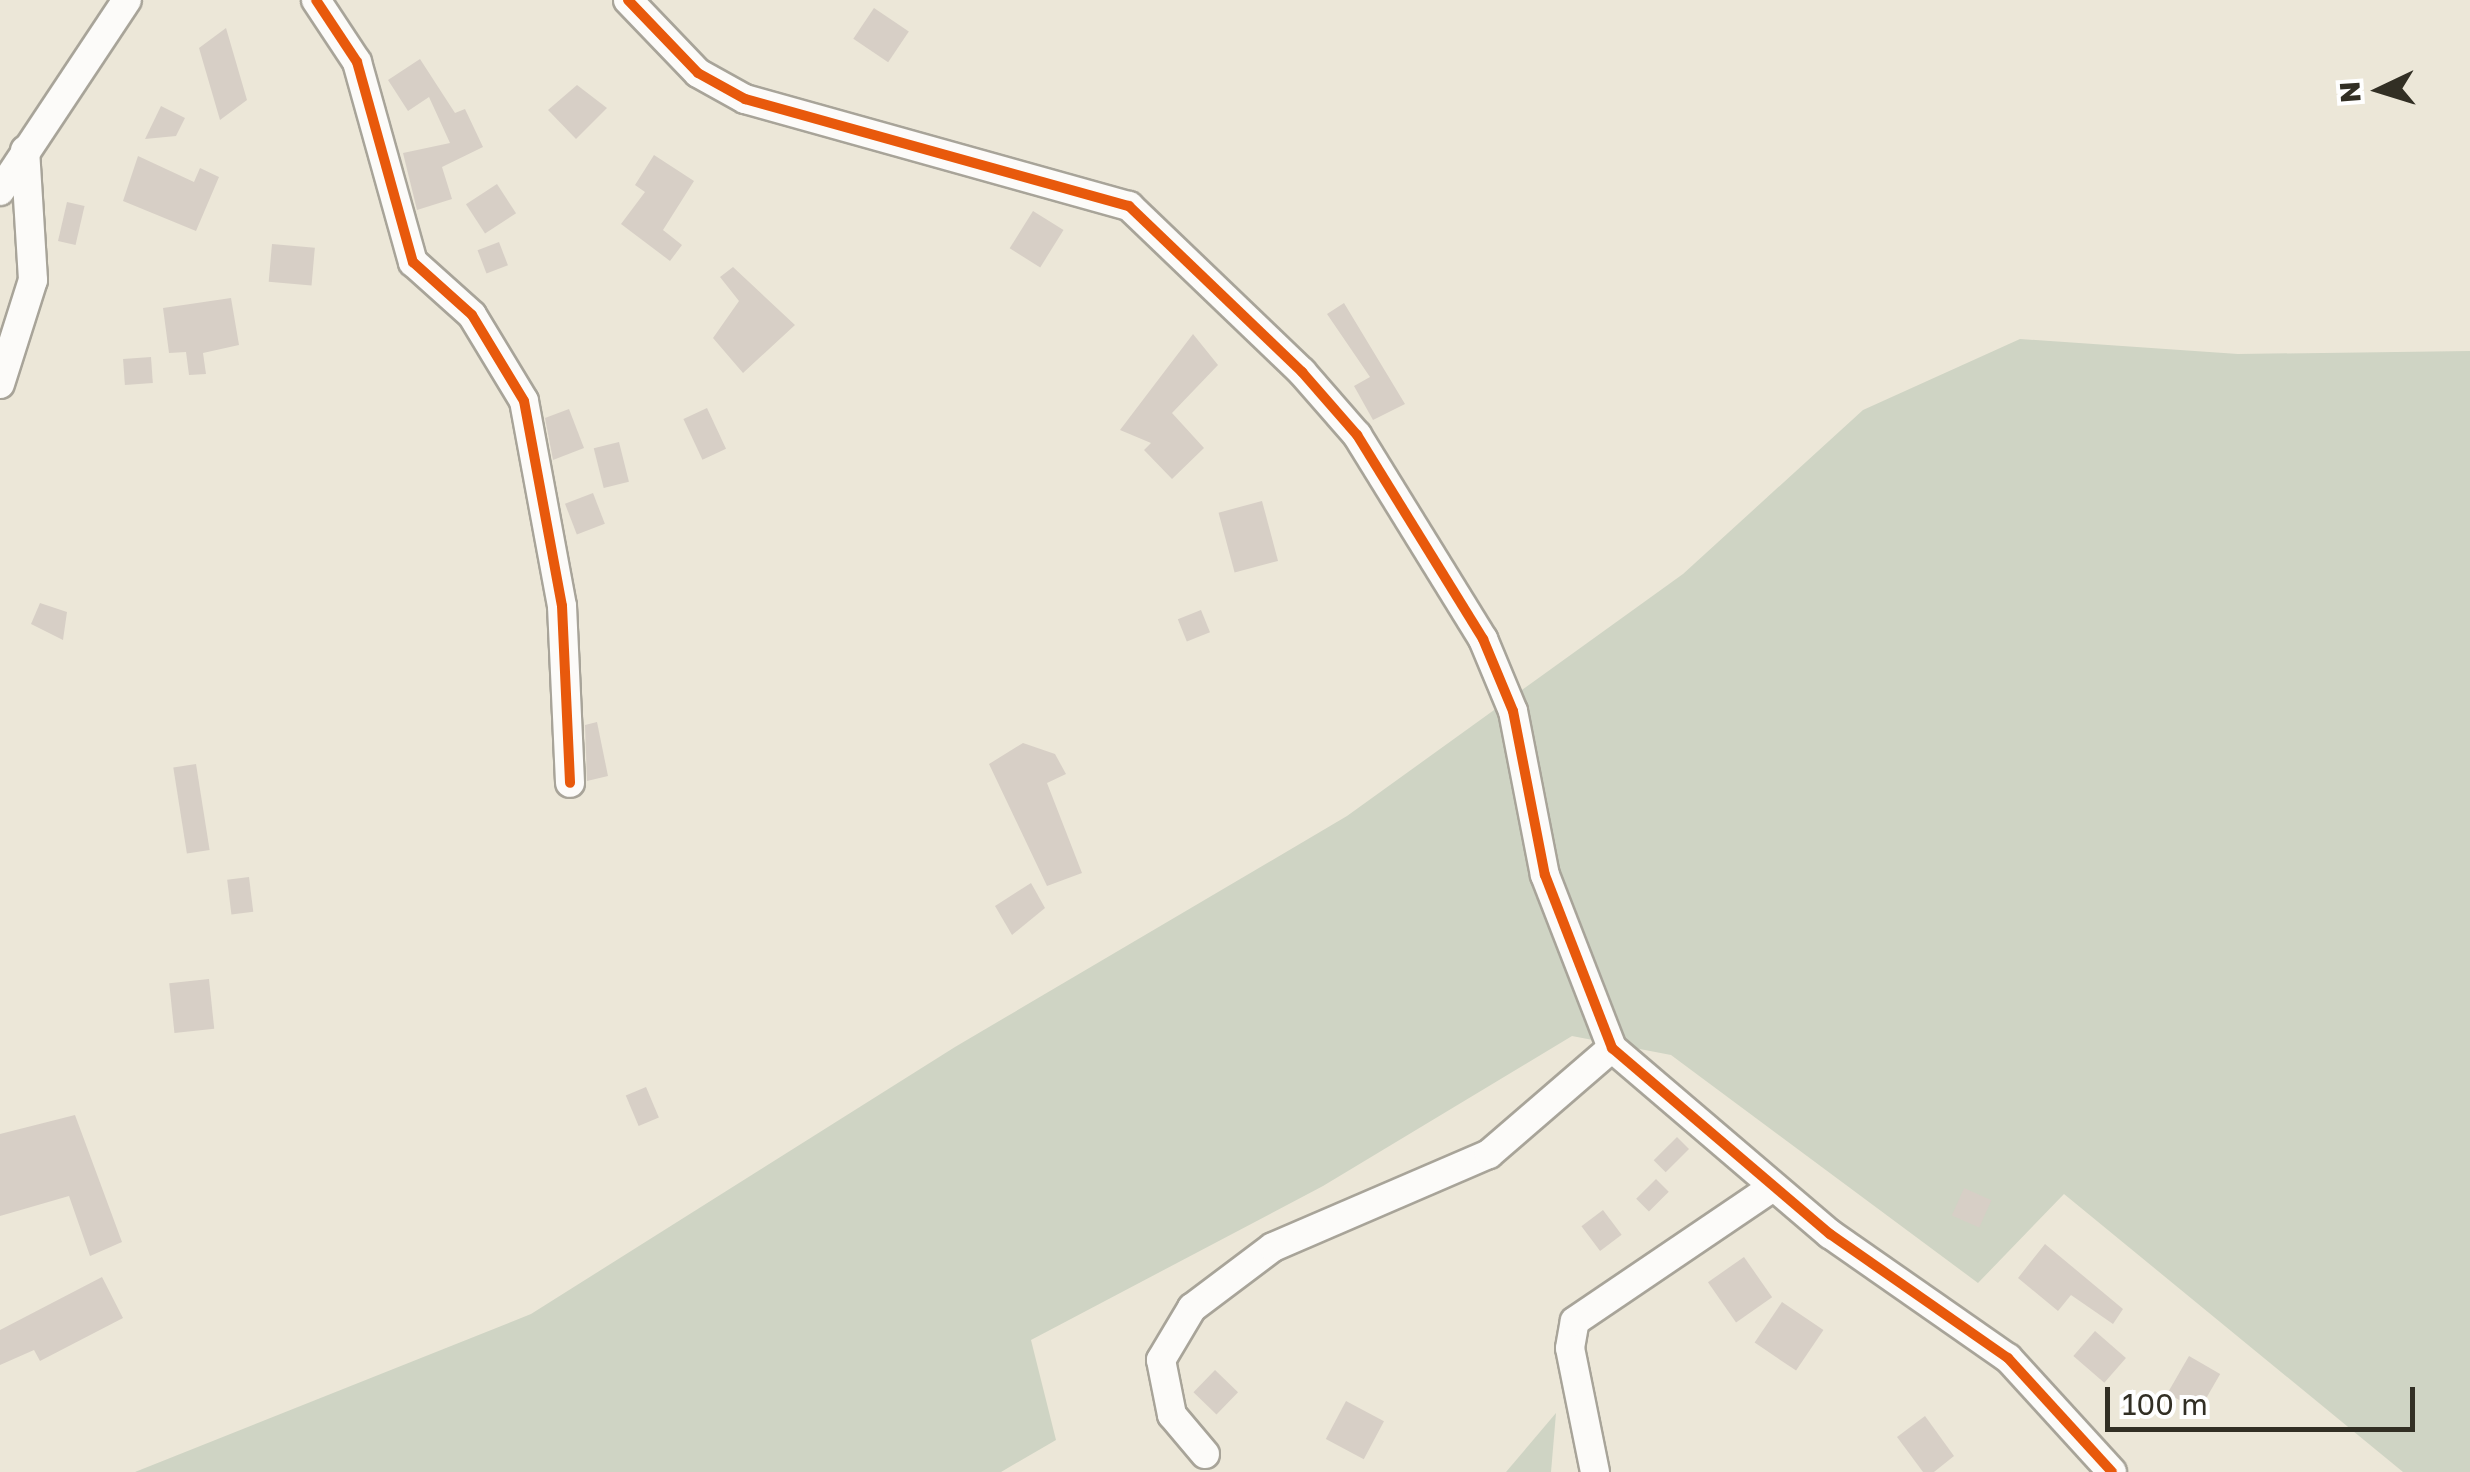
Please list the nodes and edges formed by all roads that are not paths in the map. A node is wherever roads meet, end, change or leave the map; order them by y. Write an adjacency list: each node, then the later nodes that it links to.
1 (127, 0): 4 (street)
2 (316, 0): 7 (street)
3 (628, 0): 8 (street)
4 (25, 150): 5 (street); 6 (street)
5 (0, 191)
6 (0, 384)
7 (570, 783)
8 (1612, 1048): 9 (street); 10 (street)
9 (1773, 1188): 11 (street); 12 (street)
10 (1205, 1454)
11 (2108, 1471)
12 (1595, 1472)

